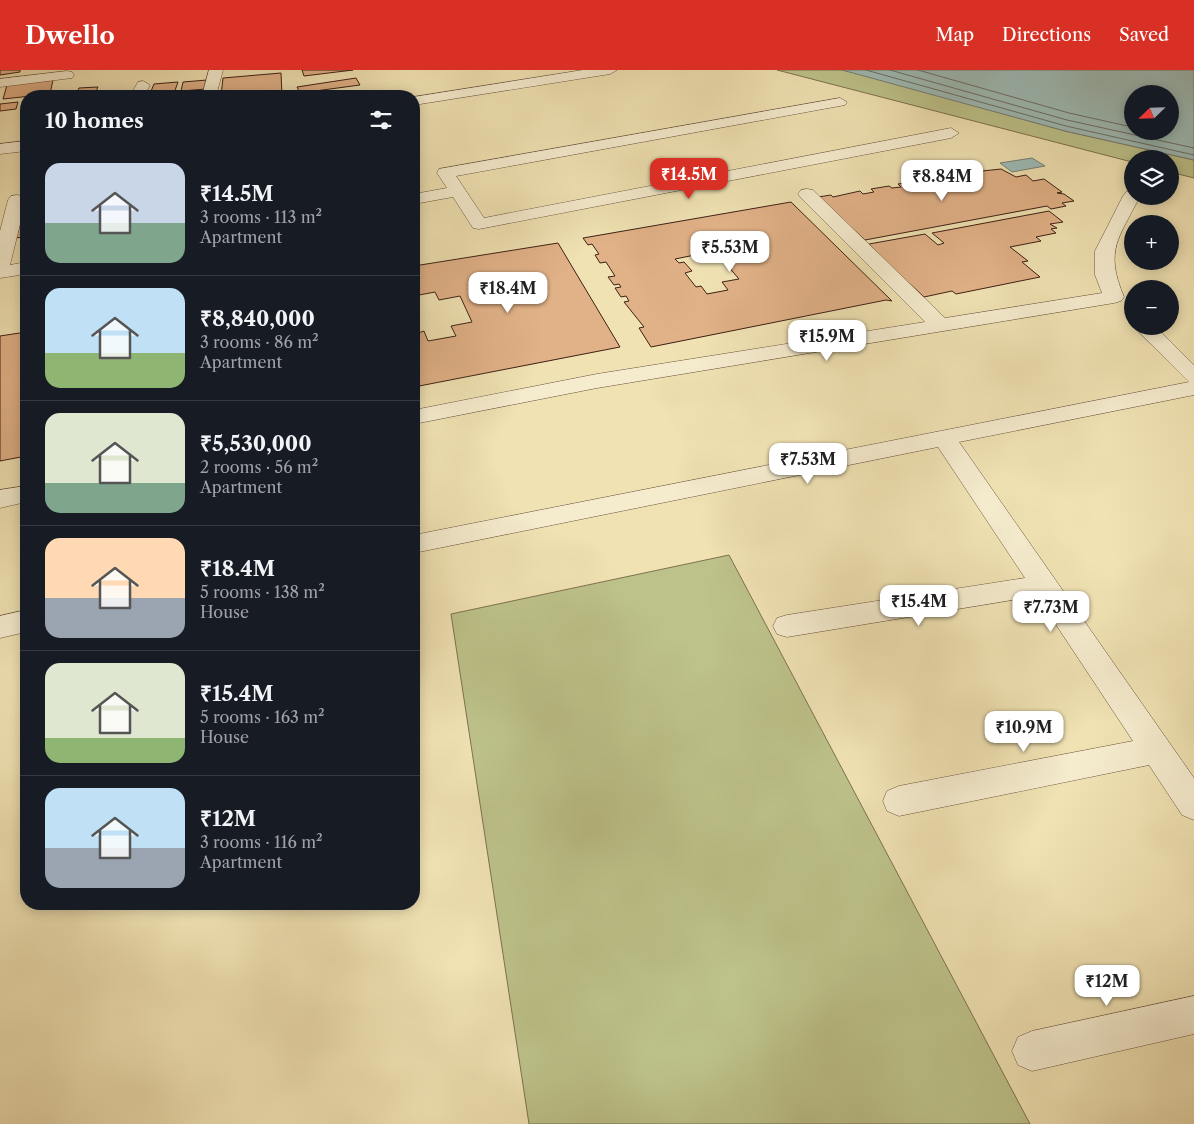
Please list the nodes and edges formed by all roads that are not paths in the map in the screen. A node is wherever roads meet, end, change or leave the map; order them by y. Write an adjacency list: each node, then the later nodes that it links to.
1 (216, 70): 6 (street)
2 (610, 70): 7 (street)
3 (67, 72): 4 (street); 5 (street)
4 (0, 83)
5 (61, 89)
6 (211, 90)
7 (420, 101)
8 (840, 102): 12 (street)
9 (951, 133): 12 (street)
10 (20, 147): 11 (street)
11 (0, 149)
12 (458, 191): 14 (street)
13 (807, 194): 20 (street)
14 (420, 198)
15 (17, 200): 17 (street)
16 (1127, 205): 20 (street)
17 (0, 266)
18 (20, 269): 19 (street)
19 (0, 272)
20 (940, 325): 24 (street)
21 (1152, 335): 22 (street)
22 (1194, 377)
23 (1194, 388): 25 (street)
24 (420, 416)
25 (944, 438): 28 (street); 29 (street)
26 (20, 495): 27 (street)
27 (0, 499)
28 (420, 543)
29 (1044, 585): 31 (street); 33 (street)
30 (20, 623): 32 (street)
31 (787, 626)
32 (0, 627)
33 (1157, 750): 34 (street); 35 (street)
34 (899, 801)
35 (1194, 805)
36 (1194, 1015): 37 (street)
37 (1032, 1051)

